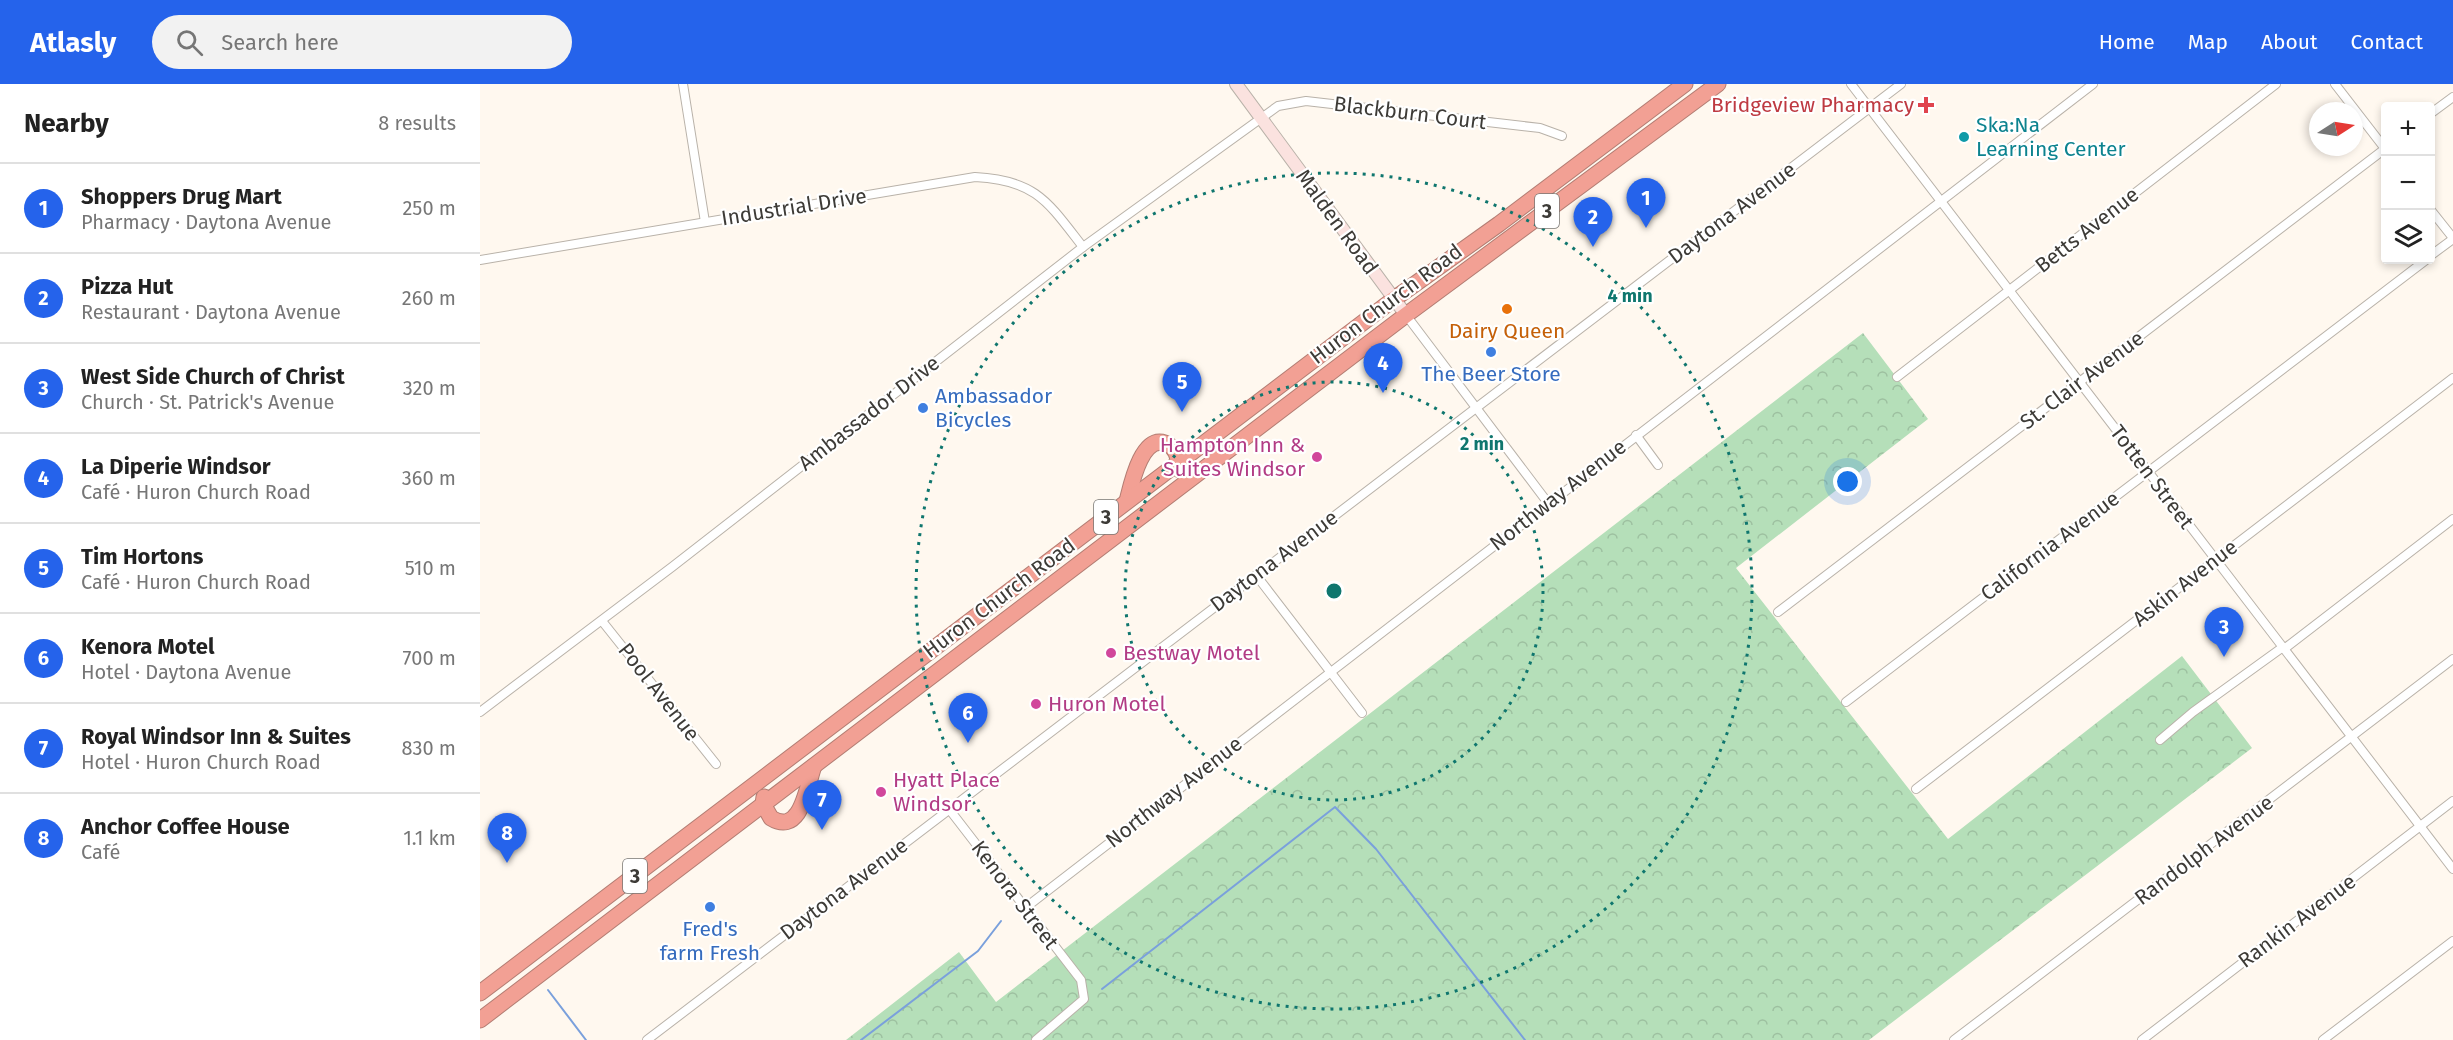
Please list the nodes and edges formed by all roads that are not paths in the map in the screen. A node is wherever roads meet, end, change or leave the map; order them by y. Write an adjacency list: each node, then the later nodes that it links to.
1 (683, 84): 19 (street)
2 (1236, 84): 13 (main road, Malden Road)
3 (1685, 84): 26 (highway, Huron Church Road / 3)
4 (1718, 84): 27 (highway, Huron Church Road / 3)
5 (1851, 84): 11 (street, Totten Street)
6 (1901, 84): 11 (street, Daytona Avenue)
7 (2093, 84): 17 (street, Northway Avenue)
8 (2276, 84): 25 (street, Betts Avenue)
9 (2335, 84): 15 (street)
10 (2453, 97): 12 (street)
11 (1870, 108): 17 (street, Totten Street); 31 (street, Daytona Avenue)
12 (2435, 110)
13 (1260, 117): 14 (street, Blackburn Court); 21 (street, Ambassador Drive); 26 (main road, Malden Road)
14 (1562, 136)
15 (2381, 144)
16 (2381, 152): 30 (street, St. Clair Avenue)
17 (1941, 200): 25 (street, Totten Street); 32 (street, Northway Avenue)
18 (2431, 210): 20 (street)
19 (705, 222): 21 (street, Industrial Drive); 23 (street, Industrial Drive)
20 (2453, 239): 22 (street)
21 (1083, 247): 43 (street, Ambassador Drive)
22 (2435, 252)
23 (480, 260)
24 (2421, 264): 35 (street, California Avenue)
25 (2010, 290): 28 (street, Betts Avenue); 30 (street, Totten Street)
26 (1394, 299): 27 (main road, Malden Road); 33 (highway, Huron Church Road / 3)
27 (1406, 315): 31 (street, Malden Road); 36 (highway, Huron Church Road / 3)
28 (1897, 377)
29 (2453, 378): 40 (street, Askin Avenue)
30 (2080, 382): 35 (street, Totten Street); 42 (street, St. Clair Avenue)
31 (1475, 407): 38 (street, Malden Road); 41 (street, Daytona Avenue)
32 (1636, 435): 34 (street); 38 (street, Northway Avenue)
33 (1179, 462): 36 (highway); 37 (highway, Huron Church Road / 3); 37 (highway)
34 (1658, 465)
35 (2148, 471): 40 (street, Totten Street); 47 (street, California Avenue)
36 (1183, 484): 54 (highway, Huron Church Road / 3)
37 (1127, 501): 52 (highway, Huron Church Road / 3)
38 (1548, 503): 46 (street, Northway Avenue)
39 (2453, 519): 44 (street)
40 (2216, 560): 44 (street, Totten Street); 55 (street, Askin Avenue)
41 (1256, 575): 46 (street); 58 (street, Daytona Avenue)
42 (1778, 612)
43 (602, 621): 48 (street, Ambassador Drive); 53 (street, Pool Avenue)
44 (2283, 648): 50 (street, Totten Street); 51 (street)
45 (2453, 659): 50 (street, Randolph Avenue)
46 (1329, 671): 49 (street); 61 (street, Northway Avenue)
47 (1846, 702)
48 (480, 712)
49 (1362, 713)
50 (2351, 737): 59 (street, Totten Street); 67 (street, Randolph Avenue)
51 (2160, 740)
52 (782, 763): 57 (highway); 63 (highway, Huron Church Road / 3)
53 (716, 764)
54 (814, 765): 57 (highway, Huron Church Road / 3); 57 (highway)
55 (1916, 789)
56 (2453, 801): 59 (street, Rankin Avenue)
57 (763, 804): 64 (highway, Huron Church Road / 3)
58 (949, 809): 61 (street, Kenora Street); 65 (street, Daytona Avenue)
59 (2420, 827): 60 (street, Totten Street); 68 (street, Rankin Avenue)
60 (2453, 870)
61 (1025, 908): 66 (street, Kenora Street)
62 (2453, 941): 69 (street)
63 (482, 990)
64 (480, 1020)
65 (647, 1040)
66 (1036, 1040)
67 (1954, 1040)
68 (2142, 1040)
69 (2323, 1040)

